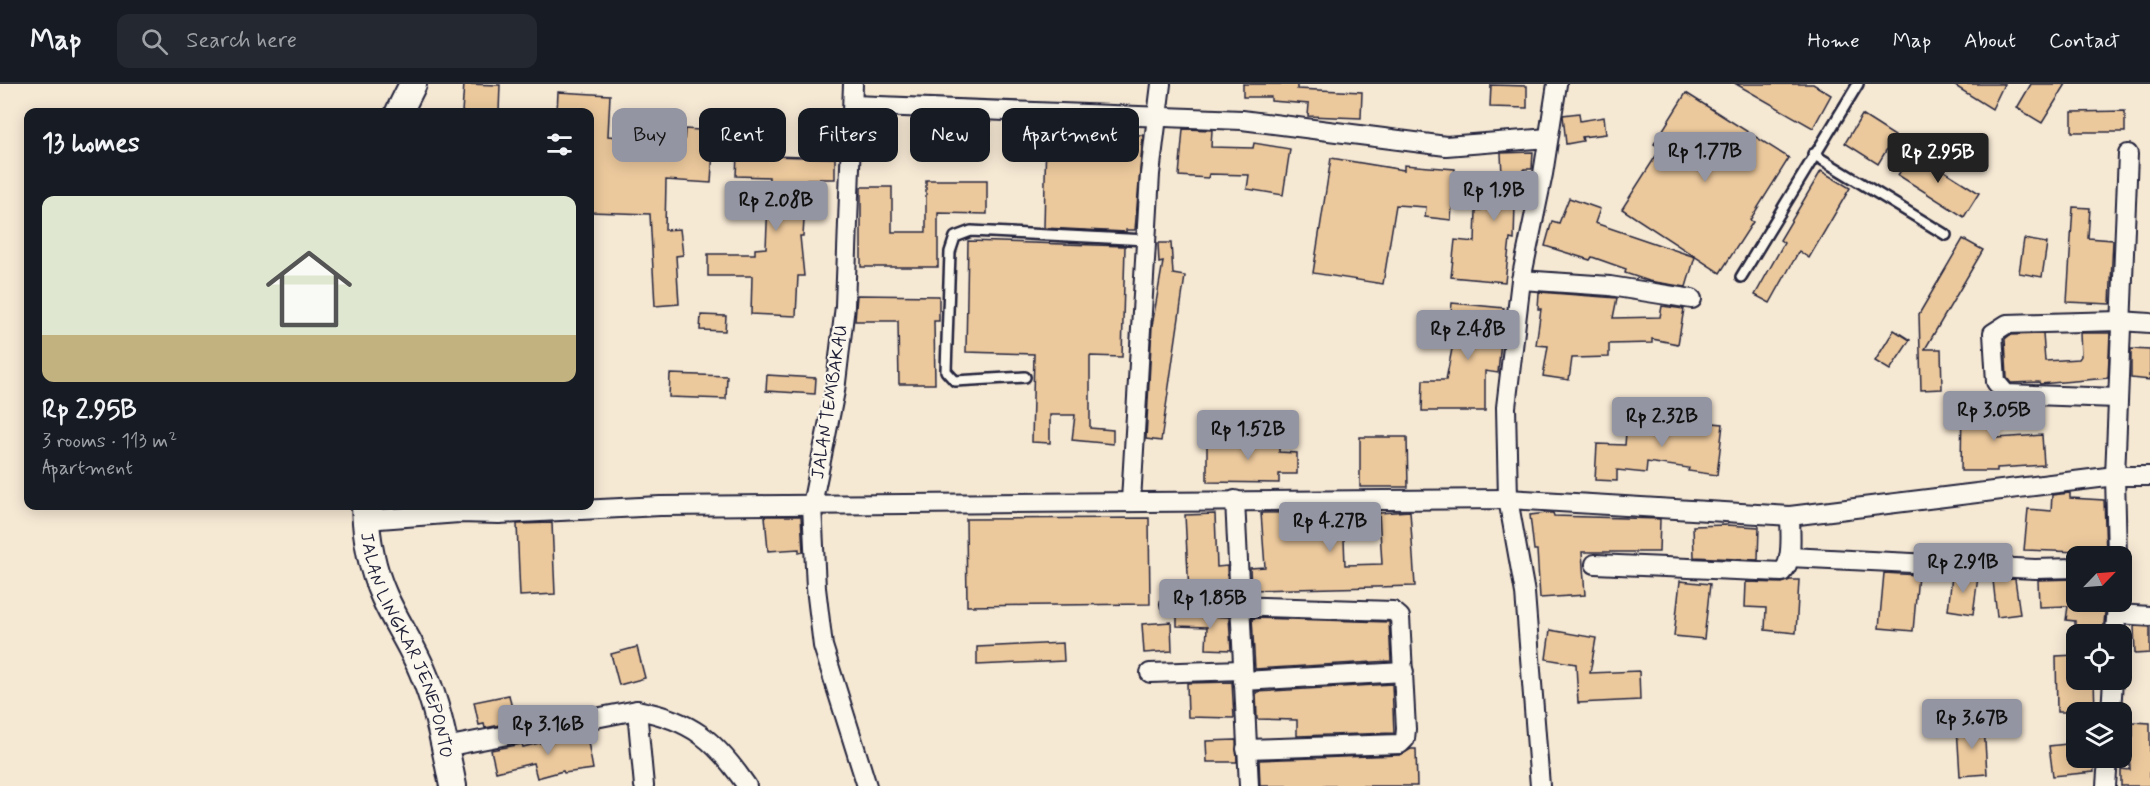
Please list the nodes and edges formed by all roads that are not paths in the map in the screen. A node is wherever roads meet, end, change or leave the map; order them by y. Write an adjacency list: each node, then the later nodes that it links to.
1 (413, 84): 7 (main road)
2 (853, 84): 6 (street, JALAN TEMBAKAU)
3 (1161, 84): 8 (street)
4 (1557, 84): 9 (street)
5 (1858, 84): 10 (lane)
6 (853, 105): 8 (street); 26 (street, JALAN TEMBAKAU)
7 (401, 108)
8 (1155, 116): 9 (street); 13 (street)
9 (1548, 138): 15 (street)
10 (1813, 154): 12 (lane); 14 (lane)
11 (2128, 154): 17 (street)
12 (1946, 235)
13 (1147, 240): 19 (lane); 25 (street)
14 (1741, 277)
15 (1521, 280): 16 (street); 23 (street)
16 (1692, 299)
17 (2120, 321): 18 (street); 20 (street); 20 (street)
18 (2150, 323)
19 (1025, 377)
20 (2117, 398): 21 (street)
21 (2115, 476): 22 (street); 31 (street); 32 (street)
22 (2150, 476)
23 (1508, 499): 24 (street); 31 (street); 52 (street)
24 (1235, 500): 25 (street); 37 (street)
25 (1131, 501): 26 (street)
26 (812, 505): 27 (street); 50 (street, JALAN TEMBAKAU)
27 (594, 508)
28 (500, 510): 29 (street)
29 (419, 511): 30 (street)
30 (365, 513): 44 (main road, JALAN LINGKAR JENEPONTO)
31 (1790, 516): 33 (street)
32 (2117, 546)
33 (1789, 557): 34 (street); 35 (street)
34 (1595, 564)
35 (2066, 568)
36 (1170, 604): 37 (street)
37 (1240, 606): 40 (street); 42 (street)
38 (2132, 612): 39 (street)
39 (2150, 616)
40 (1404, 672): 42 (street); 45 (street)
41 (1150, 673): 42 (street)
42 (1242, 676): 45 (street)
43 (637, 710): 44 (street); 48 (street); 49 (street)
44 (445, 747): 47 (main road, JALAN LINGKAR JENEPONTO)
45 (1246, 749): 51 (street)
46 (2107, 768): 53 (street)
47 (453, 786)
48 (644, 786)
49 (747, 786)
50 (867, 786)
51 (1249, 786)
52 (1540, 786)
53 (2106, 786)

